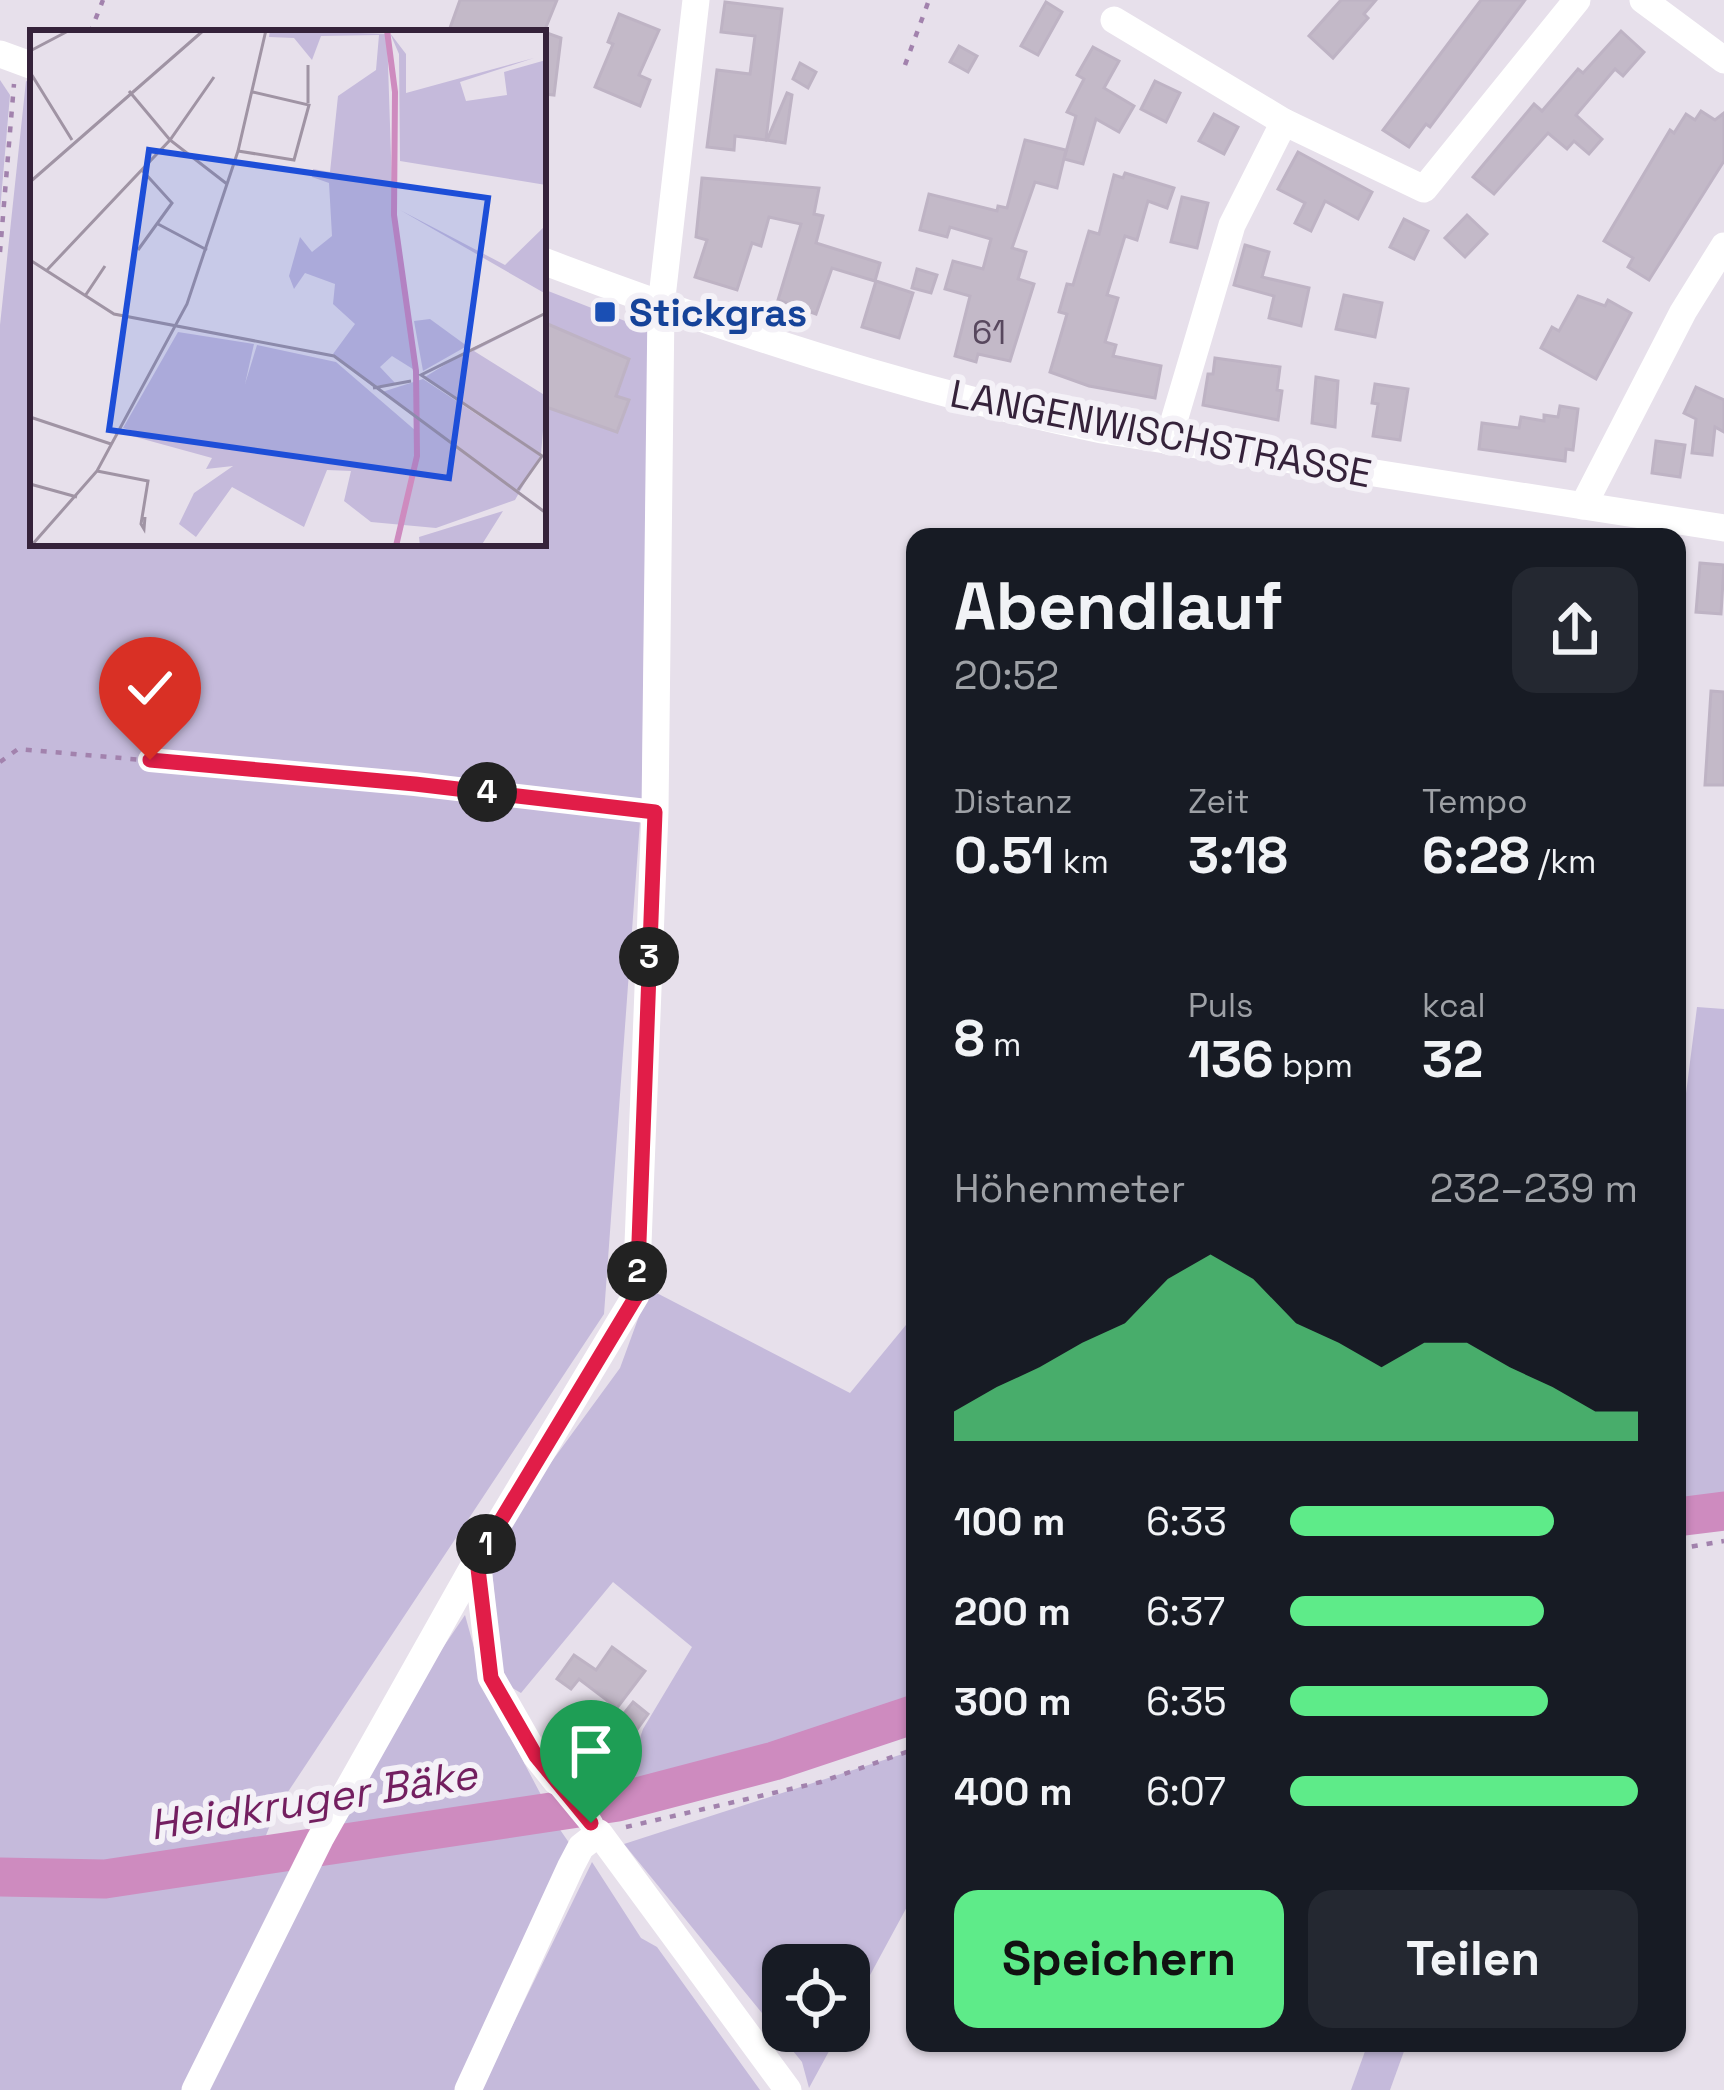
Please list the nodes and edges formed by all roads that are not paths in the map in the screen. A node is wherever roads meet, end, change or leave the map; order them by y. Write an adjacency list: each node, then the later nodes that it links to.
1 (696, 0): 11 (street)
2 (1577, 0): 8 (street)
3 (1643, 0): 6 (street)
4 (1114, 20): 8 (street)
5 (0, 54): 7 (street)
6 (1724, 61)
7 (23, 75)
8 (1285, 122): 12 (street)
9 (1724, 246): 13 (street)
10 (546, 262): 11 (street, LANGENWISCHSTRASSE)
11 (661, 306): 12 (street, LANGENWISCHSTRASSE); 15 (street)
12 (1168, 441): 13 (street, LANGENWISCHSTRASSE)
13 (1582, 506): 14 (street, LANGENWISCHSTRASSE)
14 (1724, 528)
15 (477, 1560): 16 (street); 17 (street)
16 (556, 1781)
17 (195, 2090)
18 (467, 2090): 19 (street)
19 (788, 2090)

